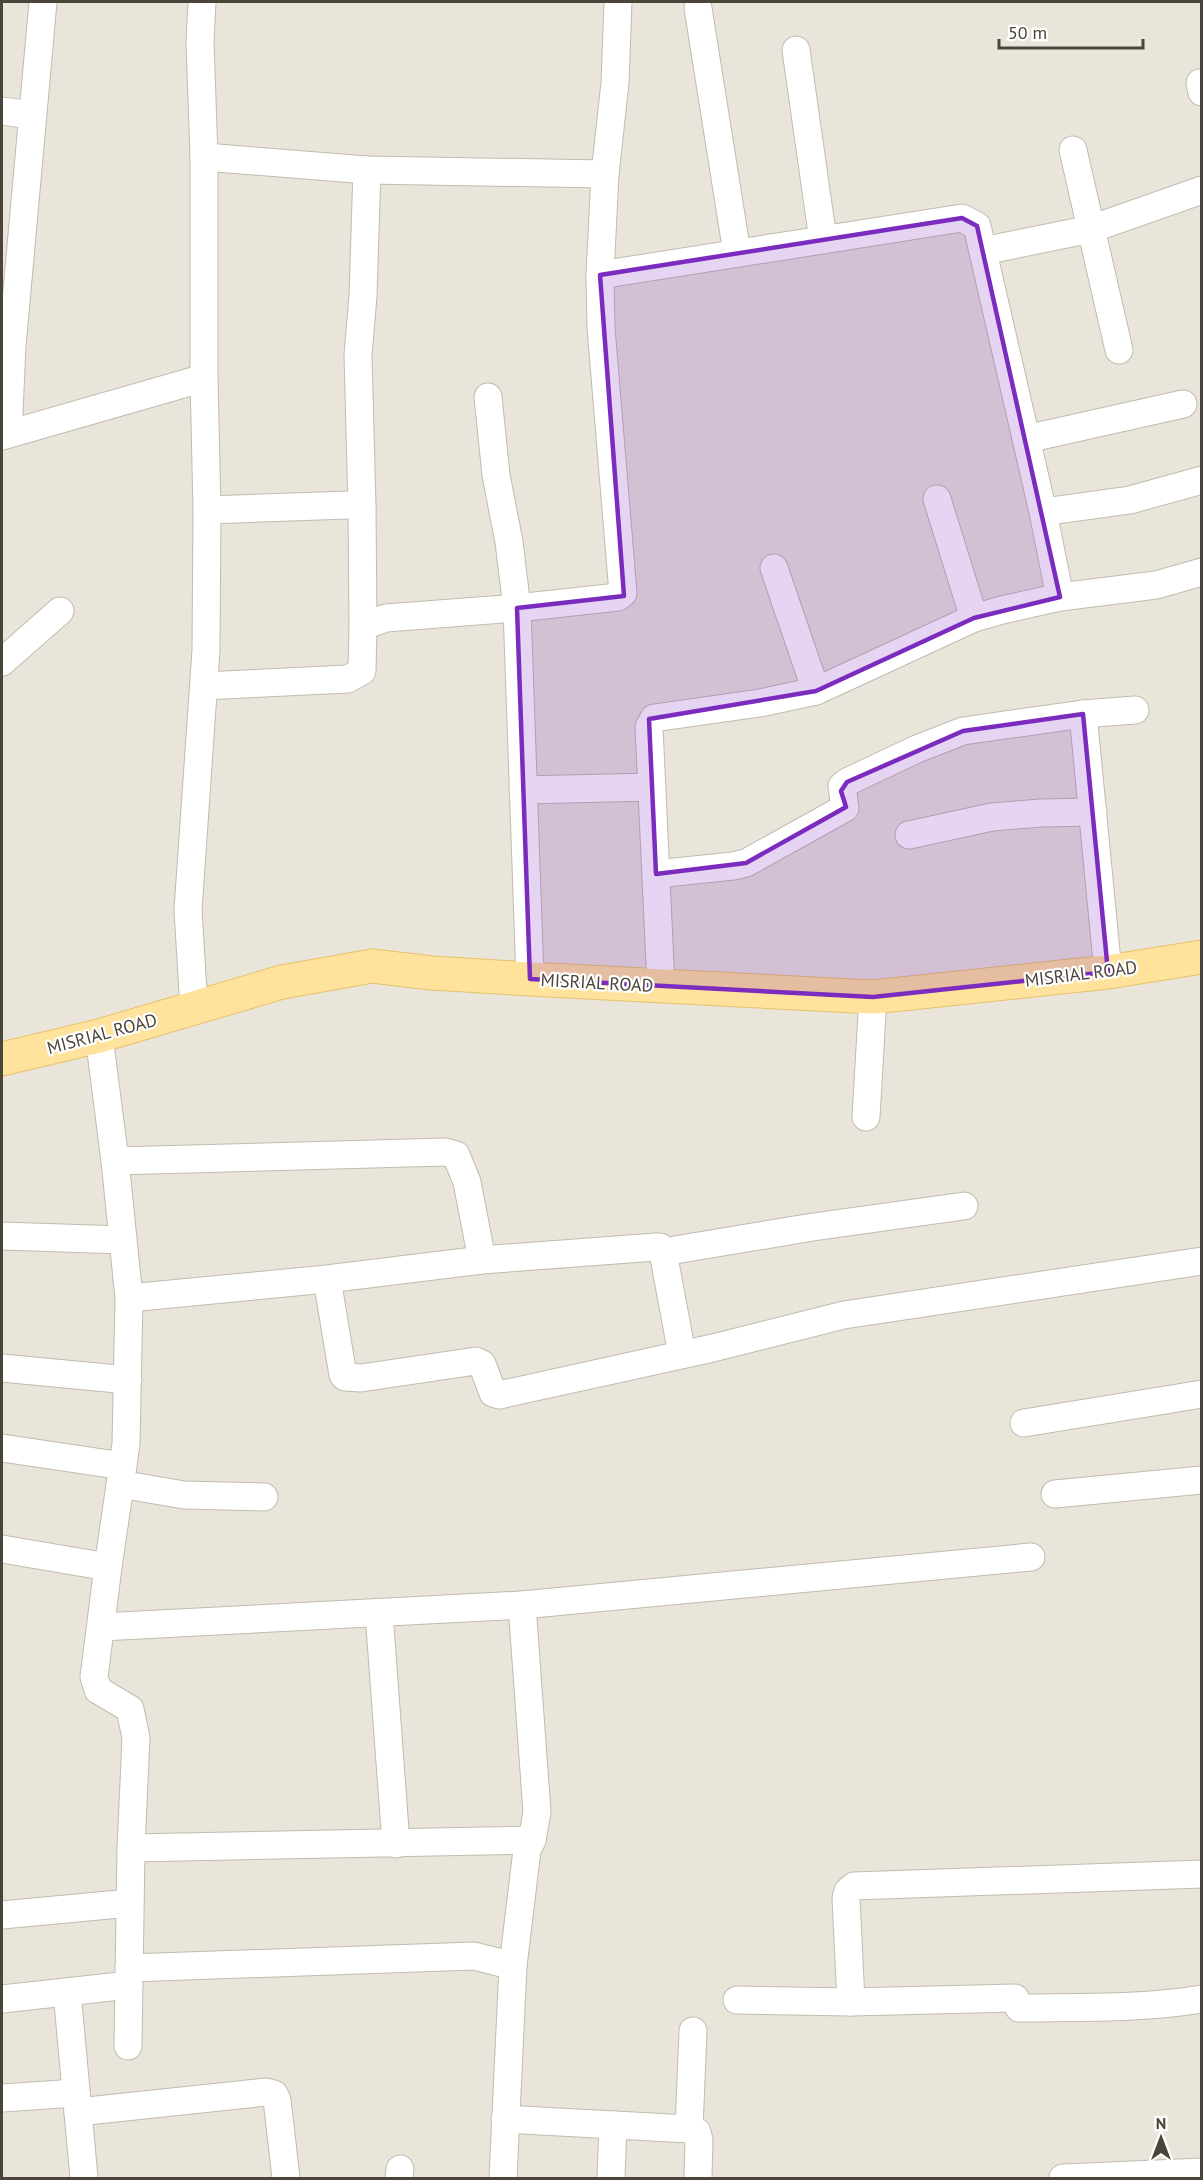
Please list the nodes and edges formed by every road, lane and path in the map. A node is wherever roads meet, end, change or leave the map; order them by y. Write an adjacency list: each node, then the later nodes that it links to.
1 (43, 2): 7 (street)
2 (202, 2): 9 (street)
3 (618, 2): 11 (street)
4 (698, 8): 16 (street)
5 (796, 50): 14 (street)
6 (2, 111): 7 (street)
7 (33, 115): 22 (street)
8 (1072, 150): 13 (street)
9 (204, 157): 10 (street); 19 (street)
10 (367, 170): 11 (street); 26 (street)
11 (605, 174): 17 (street)
12 (1202, 190): 13 (street)
13 (1091, 229): 15 (street); 18 (street)
14 (823, 240): 15 (street); 16 (street)
15 (983, 251): 23 (street)
16 (737, 253): 17 (street)
17 (600, 275): 32 (street)
18 (1119, 350)
19 (204, 378): 22 (street); 27 (street)
20 (488, 397): 32 (street)
21 (1183, 404): 23 (street)
22 (4, 435)
23 (1026, 439): 28 (street)
24 (1202, 480): 28 (street)
25 (937, 498): 34 (street)
26 (362, 507): 27 (street); 35 (street)
27 (207, 510): 37 (street)
28 (1043, 512): 31 (street)
29 (774, 568): 38 (street)
30 (1202, 572): 31 (street)
31 (1060, 597): 34 (street)
32 (517, 608): 35 (street); 42 (street)
33 (60, 611): 36 (street)
34 (974, 618): 38 (street)
35 (363, 626): 37 (street)
36 (2, 662)
37 (204, 686): 51 (street)
38 (816, 691): 41 (street)
39 (1135, 710): 40 (street)
40 (1083, 714): 43 (street); 45 (street)
41 (652, 787): 42 (street); 45 (street)
42 (523, 790): 48 (street)
43 (1093, 812): 44 (street); 47 (street)
44 (909, 835)
45 (656, 874): 49 (street)
46 (1202, 957): 47 (main road, MISRIAL ROAD)
47 (1108, 972): 50 (main road, MISRIAL ROAD)
48 (530, 980): 49 (main road, MISRIAL ROAD); 51 (main road, MISRIAL ROAD)
49 (661, 986): 50 (main road, MISRIAL ROAD)
50 (873, 997): 54 (street)
51 (194, 1009): 52 (main road, MISRIAL ROAD)
52 (99, 1036): 53 (main road, MISRIAL ROAD); 55 (street)
53 (2, 1059)
54 (866, 1117)
55 (115, 1161): 58 (street); 60 (street)
56 (964, 1206): 59 (street)
57 (2, 1236): 58 (street)
58 (123, 1240): 63 (street)
59 (663, 1252): 60 (street); 64 (street)
60 (482, 1260): 62 (street)
61 (1202, 1261): 64 (street)
62 (327, 1279): 63 (street); 64 (street)
63 (129, 1298): 66 (street)
64 (682, 1354)
65 (2, 1368): 66 (street)
66 (128, 1380): 70 (street)
67 (1202, 1394): 68 (street)
68 (1024, 1423)
69 (2, 1448): 70 (street)
70 (122, 1475): 73 (street); 76 (street)
71 (1202, 1480): 72 (street)
72 (1055, 1494)
73 (264, 1497)
74 (2, 1549): 76 (street)
75 (1031, 1557): 77 (street)
76 (108, 1567): 79 (street)
77 (522, 1605): 78 (street); 80 (street)
78 (379, 1613): 79 (street); 81 (street)
79 (101, 1627): 82 (street)
80 (532, 1840): 81 (street); 86 (street)
81 (396, 1844): 82 (street)
82 (131, 1848): 84 (street)
83 (1202, 1874): 92 (street)
84 (130, 1903): 85 (street); 87 (street)
85 (2, 1915)
86 (513, 1966): 87 (street); 97 (street)
87 (129, 1976): 88 (street); 94 (street)
88 (67, 1992): 89 (street); 96 (street)
89 (2, 1999)
90 (1202, 1999): 92 (street)
91 (737, 2000): 92 (street)
92 (851, 2002)
93 (693, 2031): 99 (street)
94 (128, 2046)
95 (2, 2098): 96 (street)
96 (77, 2102): 101 (street); 102 (street)
97 (506, 2119): 98 (street); 103 (street)
98 (613, 2125): 99 (street); 104 (street)
99 (689, 2129): 105 (street)
100 (1202, 2172): 106 (street)
101 (84, 2178)
102 (286, 2178)
103 (503, 2178)
104 (611, 2178)
105 (698, 2178)
106 (1063, 2178)

